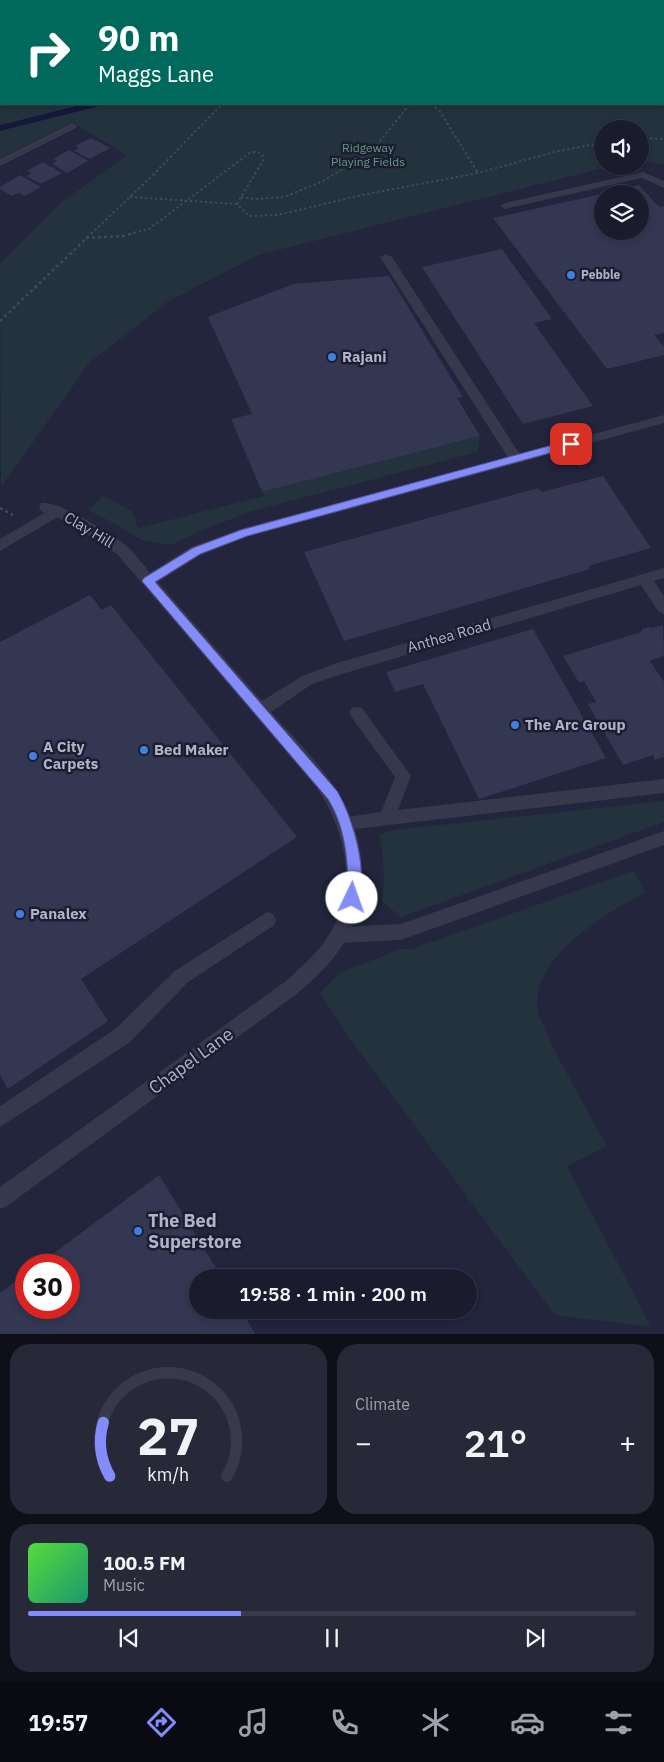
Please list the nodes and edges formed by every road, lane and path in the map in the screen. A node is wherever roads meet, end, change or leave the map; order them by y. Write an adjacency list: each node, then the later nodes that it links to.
1 (221, 105): 11 (path)
2 (409, 105): 12 (path)
3 (432, 105): 9 (path)
4 (72, 126): 8 (street)
5 (649, 138): 6 (path)
6 (664, 139)
7 (594, 144): 9 (path)
8 (0, 163)
9 (478, 173): 14 (path)
10 (664, 186): 15 (street)
11 (129, 197): 13 (path); 16 (path)
12 (241, 197): 13 (path); 14 (path)
13 (188, 199): 14 (path); 16 (path)
14 (237, 204)
15 (505, 206)
16 (86, 238): 18 (path)
17 (386, 257): 20 (street)
18 (0, 321)
19 (664, 419): 20 (street)
20 (516, 459): 24 (street)
21 (0, 546): 24 (street, Clay Hill)
22 (664, 573): 23 (street, Anthea Road)
23 (645, 579): 25 (street); 26 (street, Anthea Road)
24 (148, 581): 26 (street, Clay Hill)
25 (664, 608)
26 (261, 710): 30 (street, Clay Hill)
27 (357, 713): 29 (street)
28 (664, 786): 29 (street)
29 (387, 818): 30 (street)
30 (346, 823): 32 (street, Clay Hill)
31 (664, 838): 34 (street)
32 (352, 898): 34 (street, Chapel Lane)
33 (266, 920): 35 (street)
34 (340, 935): 36 (street, Chapel Lane)
35 (0, 1117)
36 (0, 1199)

